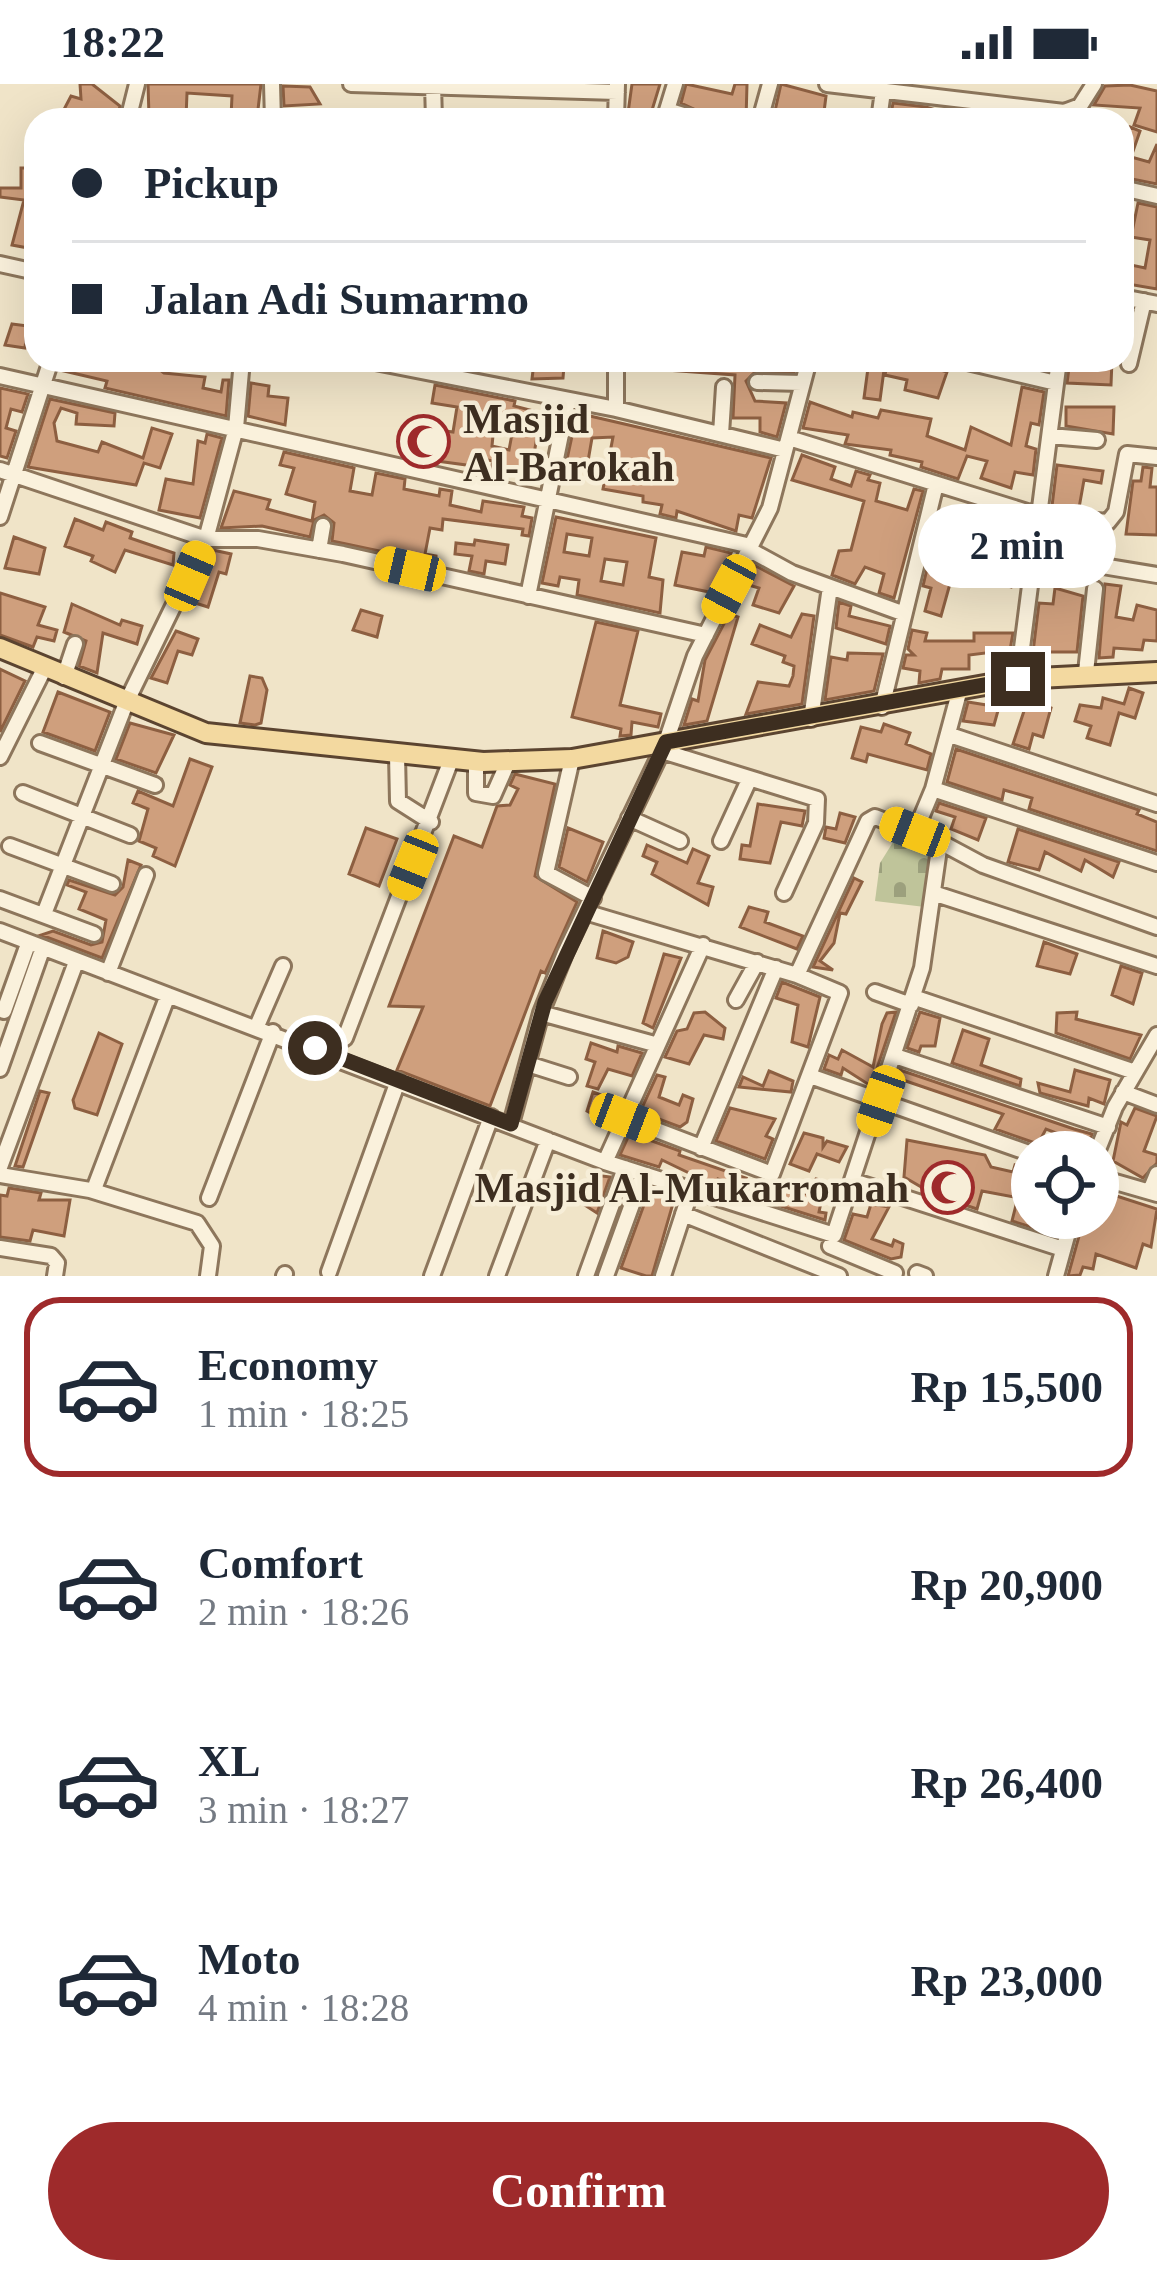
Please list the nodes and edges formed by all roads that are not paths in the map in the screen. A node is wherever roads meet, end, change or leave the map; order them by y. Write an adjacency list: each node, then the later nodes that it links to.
1 (351, 84): 5 (street)
2 (827, 84): 6 (street)
3 (1001, 84): 9 (street)
4 (1094, 84): 12 (street)
5 (433, 85): 7 (street)
6 (852, 86): 8 (street)
7 (617, 88)
8 (883, 91): 9 (street); 10 (street)
9 (999, 105): 11 (street)
10 (881, 108)
11 (1016, 108)
12 (1076, 108)
13 (1151, 303): 14 (street)
14 (1134, 350)
15 (47, 372): 26 (street)
16 (241, 372): 30 (street)
17 (452, 372): 28 (street)
18 (616, 372): 29 (street)
19 (805, 372): 25 (street)
20 (1012, 372): 24 (street)
21 (1057, 372): 24 (street)
22 (0, 376): 26 (street)
23 (757, 382): 25 (street)
24 (1056, 382): 32 (street)
25 (802, 383): 34 (street)
26 (43, 386): 30 (street); 36 (street)
27 (724, 387): 31 (street)
28 (568, 400): 29 (street); 38 (street)
29 (616, 409): 31 (street)
30 (236, 428): 38 (street); 42 (street)
31 (721, 434): 34 (street)
32 (1050, 436): 33 (street); 39 (street)
33 (1096, 440)
34 (787, 444): 37 (street); 43 (street)
35 (1157, 458): 39 (street)
36 (7, 473): 40 (street); 42 (street)
37 (936, 484): 39 (street); 50 (street)
38 (547, 500): 43 (street); 49 (street)
39 (1040, 516): 45 (street)
40 (0, 517)
41 (323, 526): 44 (street)
42 (206, 539): 44 (street); 60 (street)
43 (751, 548): 47 (street); 51 (street)
44 (319, 550): 49 (street)
45 (1036, 555): 46 (street); 58 (street)
46 (1157, 575)
47 (830, 587): 50 (street); 64 (street)
48 (1095, 589): 55 (street)
49 (528, 596): 51 (street)
50 (902, 613): 61 (street)
51 (706, 635): 67 (street)
52 (75, 644): 57 (street)
53 (0, 648): 54 (main road)
54 (44, 669): 57 (main road); 63 (street)
55 (1086, 672): 56 (main road); 58 (main road)
56 (1157, 672)
57 (64, 677): 60 (main road)
58 (1018, 679): 59 (main road)
59 (960, 689): 61 (main road); 65 (street)
60 (126, 703): 68 (main road); 74 (street)
61 (882, 707): 64 (main road)
62 (0, 710): 63 (street)
63 (18, 719): 69 (street)
64 (811, 719): 67 (main road)
65 (950, 735): 77 (street); 79 (street)
66 (40, 743): 74 (street)
67 (664, 746): 70 (main road); 75 (street); 81 (street)
68 (397, 755): 71 (main road); 82 (street)
69 (0, 757)
70 (572, 759): 73 (main road); 96 (street)
71 (451, 760): 72 (main road); 82 (street)
72 (476, 761): 73 (main road); 73 (street)
73 (508, 762)
74 (101, 766): 76 (street); 80 (street)
75 (749, 780): 86 (street); 93 (street)
76 (154, 785)
77 (933, 789): 83 (street); 89 (street)
78 (23, 793): 80 (street)
79 (1157, 804)
80 (82, 816): 84 (street); 90 (street)
81 (629, 818): 85 (street); 96 (street)
82 (431, 822): 119 (street)
83 (915, 832): 87 (street); 109 (street)
84 (130, 835)
85 (680, 841)
86 (721, 841)
87 (940, 842): 94 (street); 98 (street)
88 (10, 846): 90 (street)
89 (1157, 862)
90 (62, 866): 92 (street); 97 (street)
91 (146, 875): 108 (street)
92 (112, 884)
93 (784, 893)
94 (933, 893): 106 (street); 113 (street)
95 (0, 899): 97 (street)
96 (589, 905): 101 (street); 115 (street)
97 (44, 914): 100 (street)
98 (1157, 927)
99 (0, 932): 102 (street)
100 (94, 934)
101 (703, 945): 104 (street); 120 (street)
102 (35, 947): 103 (street); 114 (street); 123 (street)
103 (76, 962): 108 (street); 141 (street)
104 (757, 962): 107 (street); 112 (street)
105 (283, 966): 116 (street)
106 (1157, 966)
107 (776, 968): 109 (street); 138 (street)
108 (108, 974): 111 (street)
109 (797, 975): 125 (street)
110 (875, 992): 113 (street)
111 (168, 994): 116 (street); 146 (street)
112 (736, 1000)
113 (912, 1001): 121 (street); 124 (street)
114 (4, 1011)
115 (541, 1013): 120 (street); 122 (street)
116 (257, 1026): 117 (street)
117 (274, 1032): 127 (street); 149 (street)
118 (1157, 1035): 124 (street)
119 (344, 1038)
120 (658, 1045): 132 (street)
121 (896, 1055): 129 (street); 134 (street)
122 (528, 1064): 126 (street); 133 (street)
123 (0, 1069)
124 (1135, 1072): 128 (street)
125 (810, 1076): 129 (street); 138 (street)
126 (568, 1078)
127 (398, 1081): 131 (street); 159 (street)
128 (1123, 1092): 130 (street); 134 (street)
129 (881, 1101): 137 (street); 144 (street)
130 (1157, 1105)
131 (491, 1117): 133 (street); 164 (street)
132 (625, 1118): 138 (street); 139 (street)
133 (511, 1124): 136 (street)
134 (1108, 1127): 135 (street)
135 (1106, 1131)
136 (548, 1140): 139 (street); 165 (street)
137 (1011, 1147)
138 (701, 1148)
139 (605, 1162): 140 (street)
140 (625, 1168): 142 (street); 150 (street)
141 (0, 1171): 163 (street)
142 (643, 1174): 147 (street); 152 (street)
143 (1157, 1174): 148 (street)
144 (853, 1181): 154 (street); 156 (street)
145 (1119, 1183): 148 (street)
146 (96, 1184)
147 (691, 1190): 151 (street); 154 (street)
148 (1154, 1192)
149 (209, 1198)
150 (610, 1213): 152 (street); 157 (street)
151 (683, 1214): 160 (street); 168 (street)
152 (626, 1219): 158 (street)
153 (1066, 1239): 156 (street)
154 (832, 1240): 160 (street); 161 (street)
155 (0, 1247): 162 (street)
156 (1063, 1249): 170 (street)
157 (595, 1253): 158 (street); 166 (street)
158 (612, 1260): 167 (street)
159 (328, 1272)
160 (819, 1272): 169 (street)
161 (895, 1273)
162 (55, 1276)
163 (208, 1276)
164 (432, 1276)
165 (497, 1276)
166 (586, 1276)
167 (606, 1276)
168 (663, 1276)
169 (839, 1276)
170 (1056, 1276)

